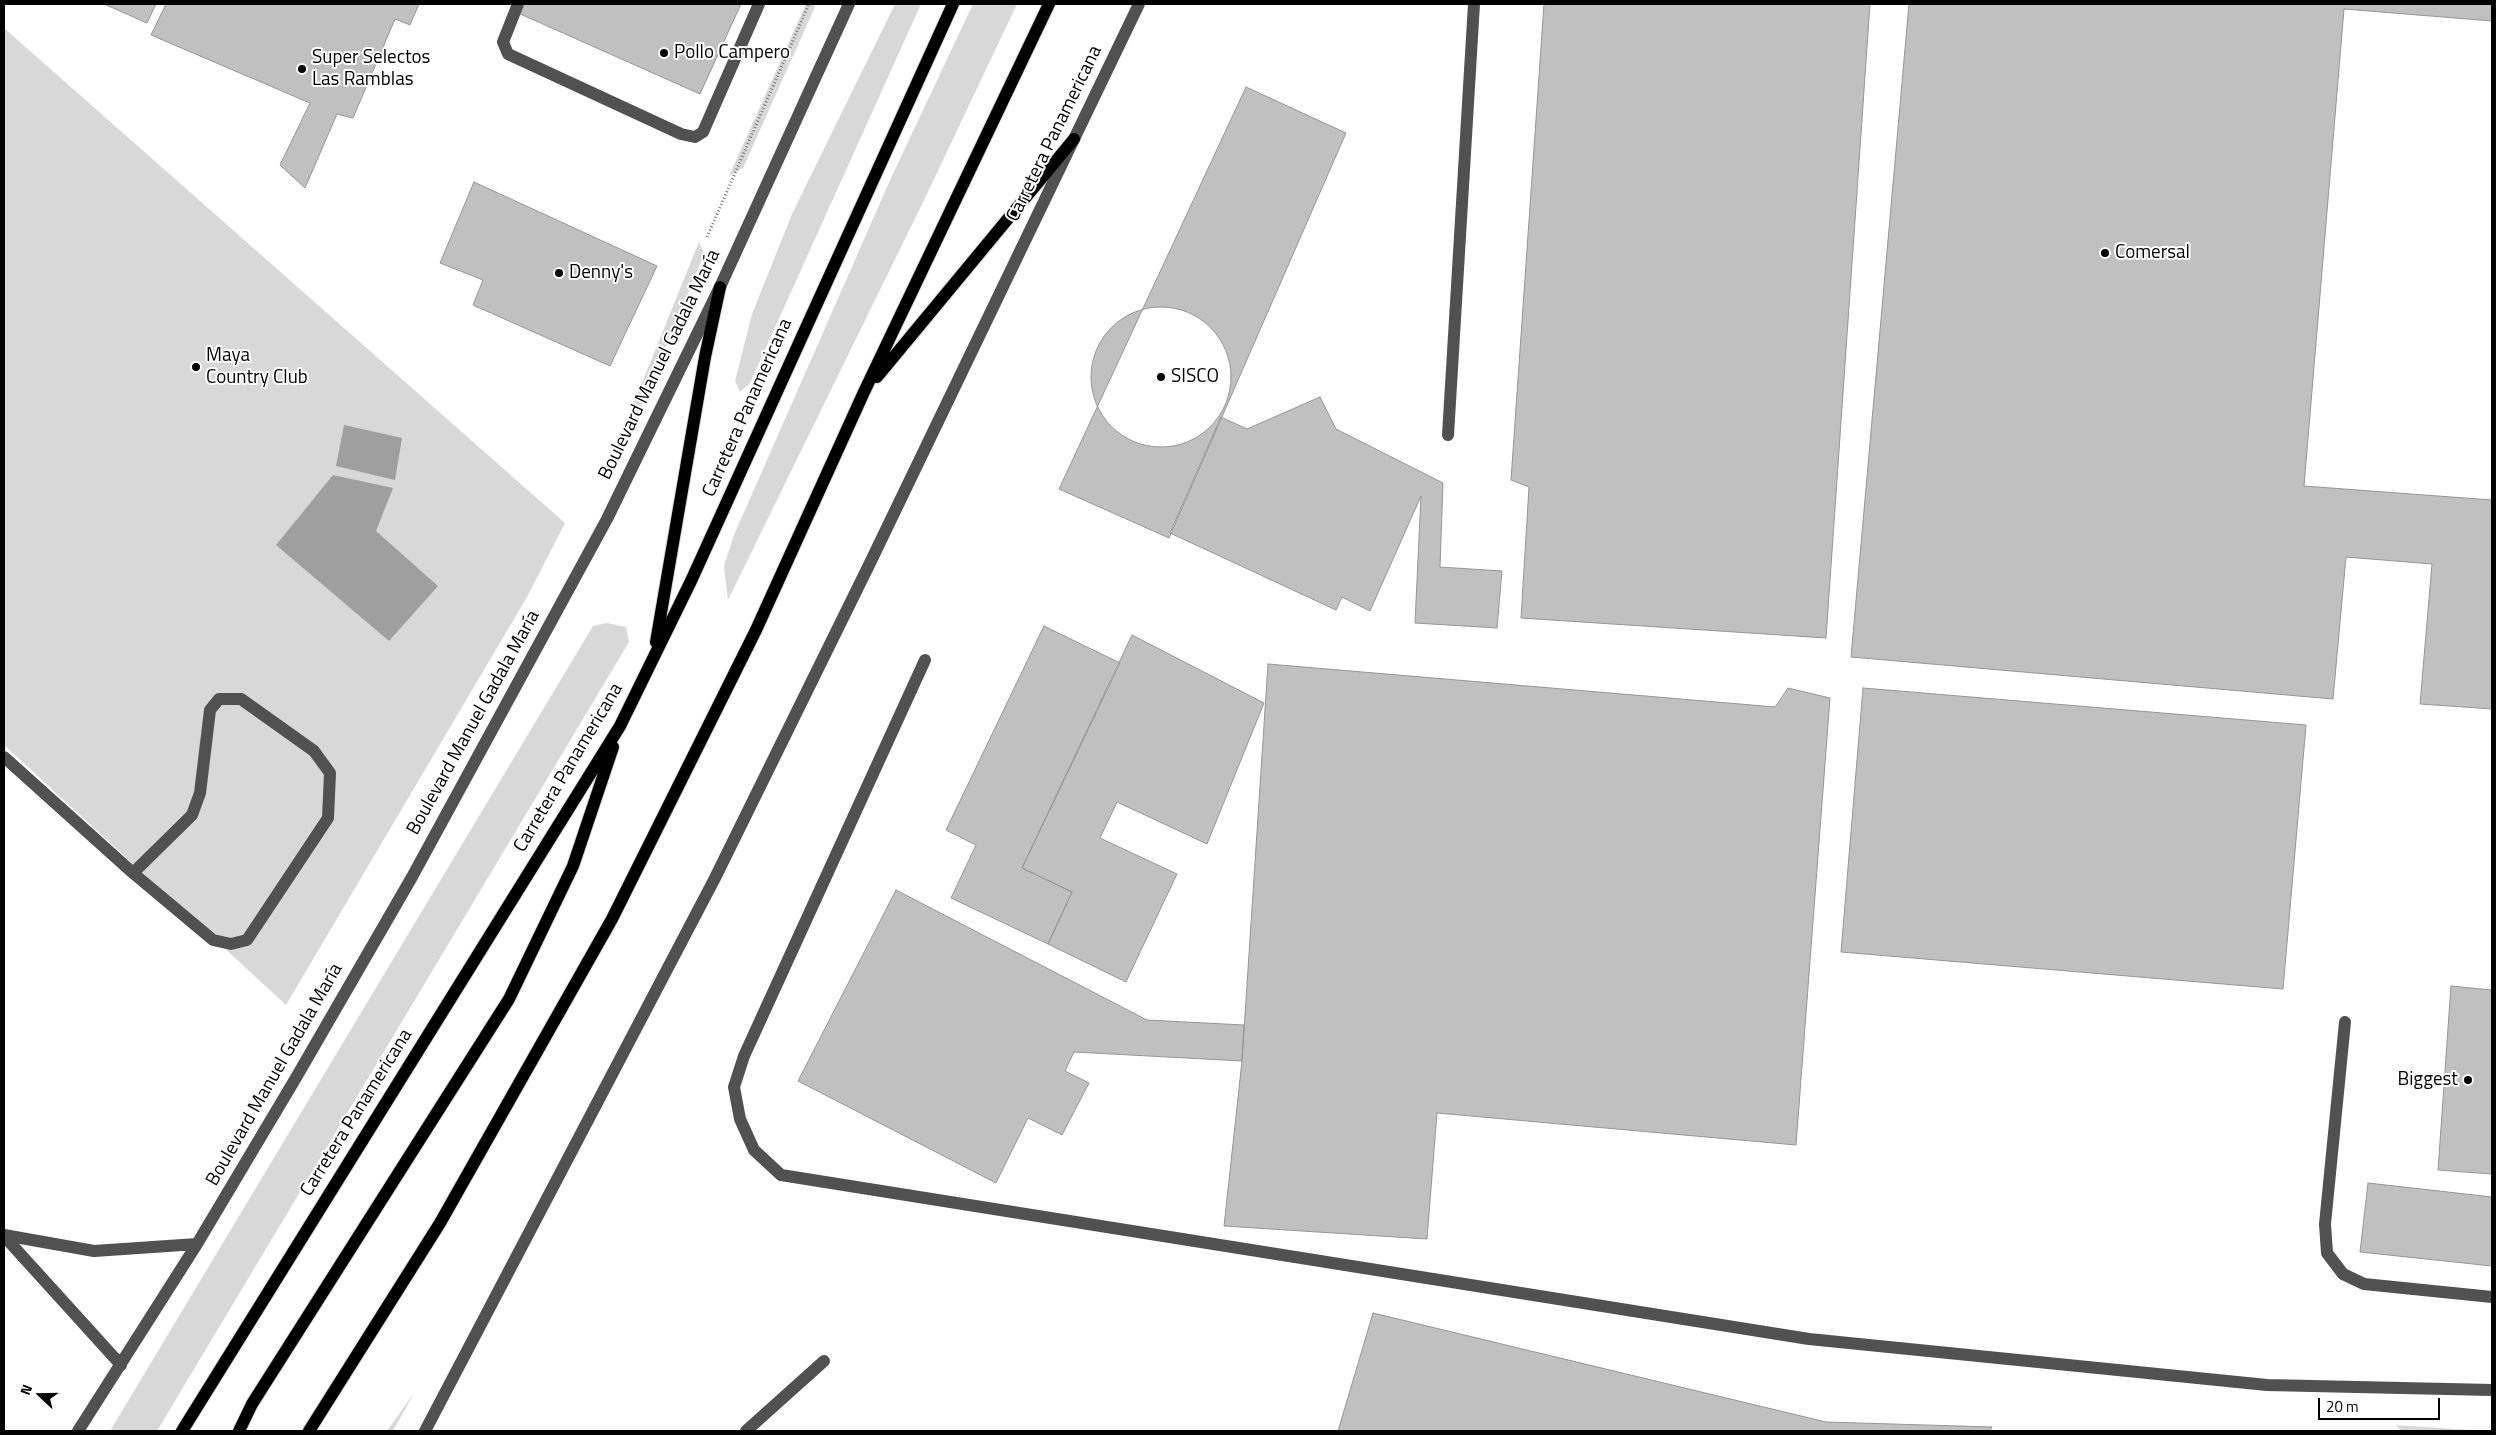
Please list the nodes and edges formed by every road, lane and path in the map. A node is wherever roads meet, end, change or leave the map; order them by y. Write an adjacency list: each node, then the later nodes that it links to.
1 (518, 4): 2 (street)
2 (760, 4)
3 (809, 4): 10 (path)
4 (849, 4): 11 (street, Boulevard Manuel Gadala María)
5 (953, 4): 14 (main road, Carretera Panamericana)
6 (1049, 4): 12 (main road)
7 (1139, 4): 9 (street, Carretera Panamericana)
8 (1474, 4): 13 (street)
9 (1074, 139): 12 (main road); 30 (street, Carretera Panamericana)
10 (707, 237)
11 (720, 287): 14 (main road); 21 (street, Boulevard Manuel Gadala María)
12 (864, 392): 29 (main road)
13 (1448, 435)
14 (654, 655): 16 (main road, Carretera Panamericana)
15 (925, 660): 25 (street)
16 (620, 726): 27 (main road, Carretera Panamericana); 28 (main road)
17 (4, 757): 18 (street)
18 (133, 874): 18 (street)
19 (2345, 1022): 22 (street)
20 (4, 1236): 21 (street); 24 (street)
21 (197, 1244): 24 (street, Boulevard Manuel Gadala María)
22 (2492, 1297)
23 (824, 1361): 31 (street)
24 (121, 1365): 26 (street, Boulevard Manuel Gadala María)
25 (2492, 1390)
26 (78, 1431)
27 (182, 1431)
28 (239, 1431)
29 (309, 1431)
30 (425, 1431)
31 (746, 1431)

